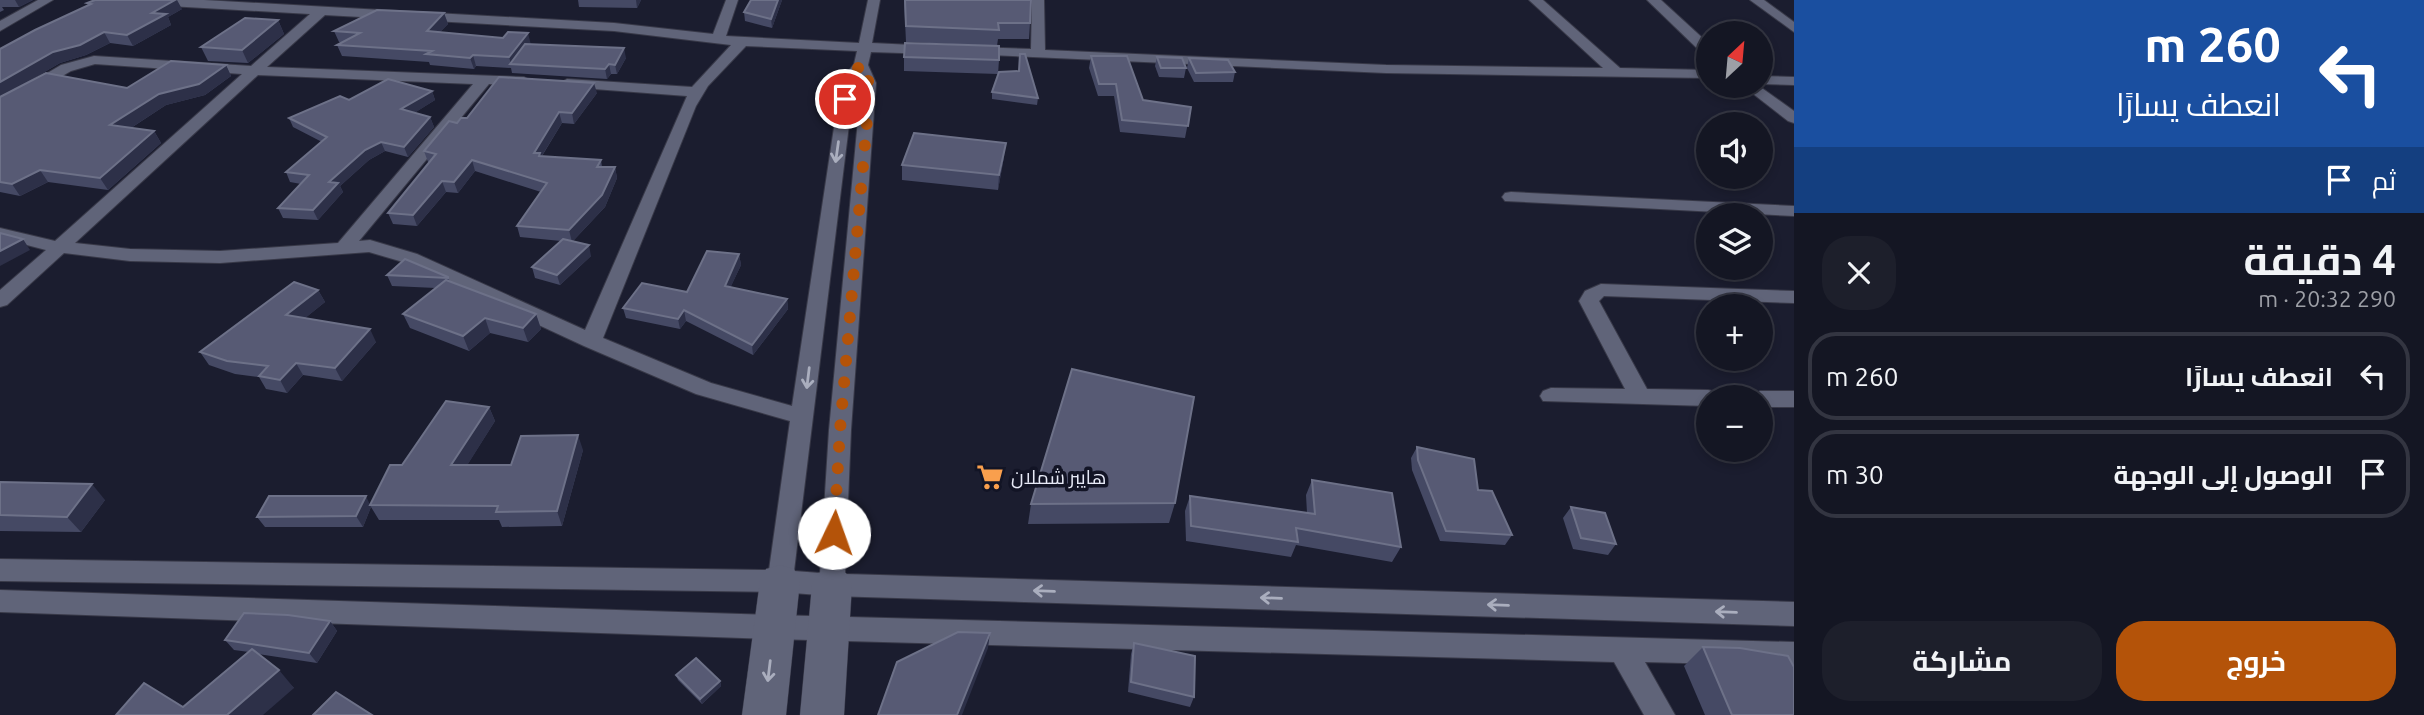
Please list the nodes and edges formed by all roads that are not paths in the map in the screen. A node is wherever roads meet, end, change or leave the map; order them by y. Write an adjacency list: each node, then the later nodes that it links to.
1 (47, 0): 12 (street)
2 (134, 0): 10 (street)
3 (420, 0): 11 (street)
4 (732, 0): 14 (street)
5 (874, 0): 18 (street)
6 (1038, 0): 17 (street)
7 (1535, 0): 20 (street)
8 (1653, 0): 15 (street)
9 (1756, 0): 13 (street)
10 (322, 10): 11 (street); 19 (street)
11 (405, 15): 14 (street)
12 (0, 27)
13 (1794, 28)
14 (718, 39): 16 (street)
15 (1696, 40)
16 (742, 42): 18 (street); 25 (street)
17 (1038, 54): 18 (street); 20 (street)
18 (863, 56): 42 (street, one-way to 42); 45 (street)
19 (258, 71): 22 (street); 27 (street); 32 (street)
20 (1616, 72): 21 (street)
21 (1696, 74)
22 (485, 79): 25 (street); 33 (street)
23 (1773, 80): 24 (street)
24 (1794, 81)
25 (696, 92): 36 (street)
26 (1766, 98): 28 (street)
27 (0, 107)
28 (1794, 118)
29 (1511, 197): 30 (street)
30 (1794, 211)
31 (0, 233): 32 (street)
32 (58, 247): 33 (street); 35 (street)
33 (344, 247): 36 (street)
34 (1794, 296): 38 (street)
35 (0, 300)
36 (591, 341): 42 (street)
37 (1551, 396): 38 (street)
38 (1640, 397): 39 (street)
39 (1696, 398)
40 (1773, 399): 41 (street)
41 (1794, 399)
42 (803, 417): 44 (street)
43 (0, 570): 44 (street)
44 (780, 581): 45 (street); 48 (street)
45 (832, 585): 47 (street, one-way to 45); 49 (street)
46 (0, 601): 48 (street)
47 (1794, 614)
48 (774, 627): 49 (street); 52 (street, one-way to 52)
49 (829, 628): 50 (street); 53 (street)
50 (1622, 649): 51 (street); 54 (street)
51 (1794, 654)
52 (764, 715)
53 (822, 715)
54 (1660, 715)

